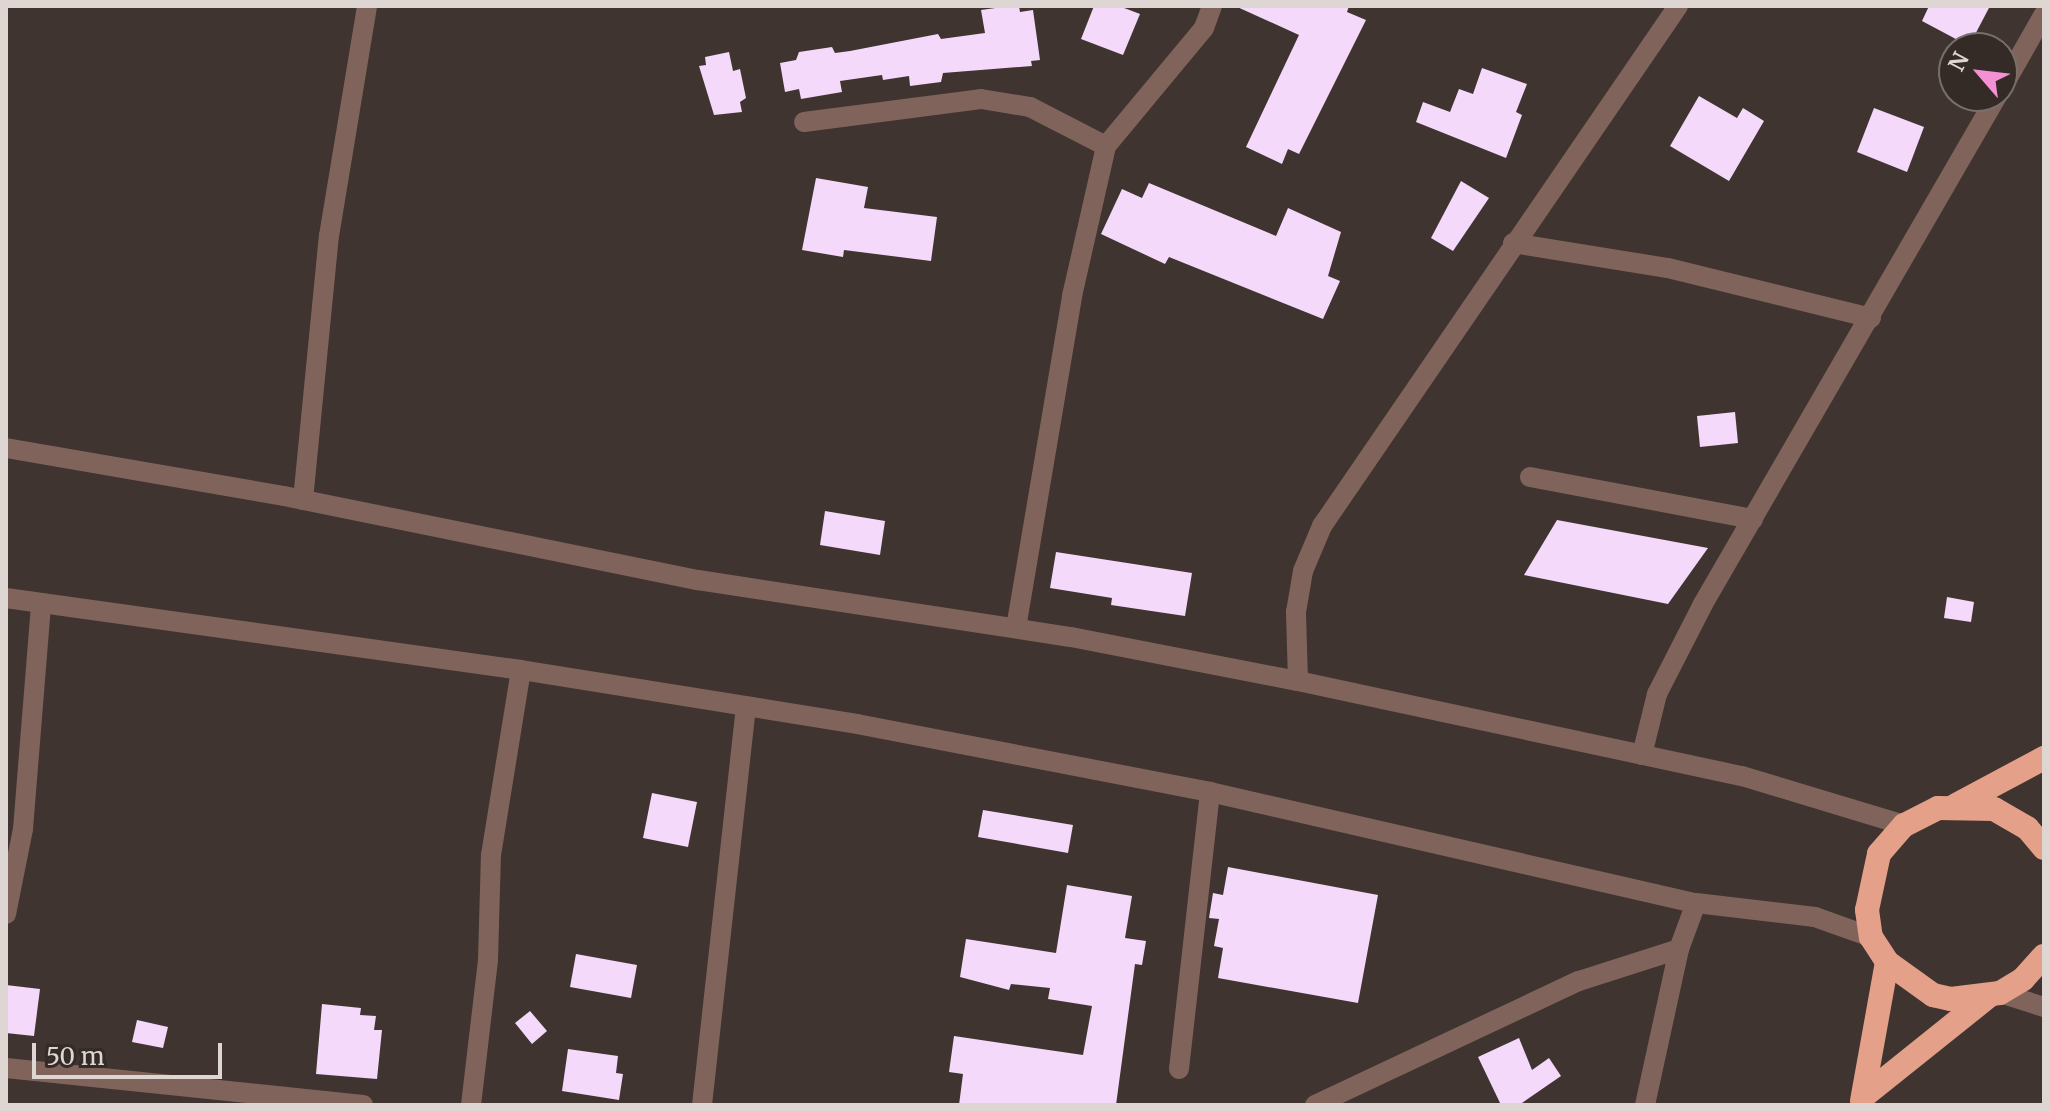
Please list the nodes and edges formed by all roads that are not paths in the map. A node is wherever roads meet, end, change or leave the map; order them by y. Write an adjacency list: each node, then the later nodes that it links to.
1 (367, 6): 13 (street)
2 (1212, 6): 8 (street)
3 (1678, 6): 9 (street)
4 (2044, 14): 5 (street)
5 (2018, 60)
6 (1988, 112): 10 (street)
7 (804, 122): 8 (street)
8 (1106, 146): 17 (street)
9 (1513, 243): 10 (street); 19 (street)
10 (1871, 318): 14 (street)
11 (6, 448): 13 (street)
12 (1530, 477): 14 (street)
13 (303, 500): 17 (street)
14 (1753, 519): 21 (street)
15 (6, 598): 16 (street)
16 (41, 605): 18 (street); 28 (street)
17 (1016, 628): 19 (street)
18 (521, 670): 20 (street); 39 (street)
19 (1298, 681): 21 (street)
20 (746, 706): 23 (street); 40 (street)
21 (1642, 755): 25 (street)
22 (2044, 758): 24 (highway)
23 (1210, 792): 27 (street); 36 (street)
24 (1956, 805): 25 (highway); 26 (highway)
25 (1904, 825): 29 (highway)
26 (2044, 848)
27 (1696, 903): 29 (street); 30 (street)
28 (6, 914)
29 (1871, 937): 32 (highway)
30 (1679, 949): 41 (street); 42 (street)
31 (2044, 956): 33 (highway)
32 (1887, 962): 33 (highway); 37 (highway)
33 (1995, 994): 34 (street); 37 (highway)
34 (2044, 1007)
35 (6, 1068): 38 (street)
36 (1179, 1069)
37 (1862, 1100)
38 (363, 1105)
39 (471, 1105)
40 (702, 1105)
41 (1315, 1105)
42 (1645, 1105)

